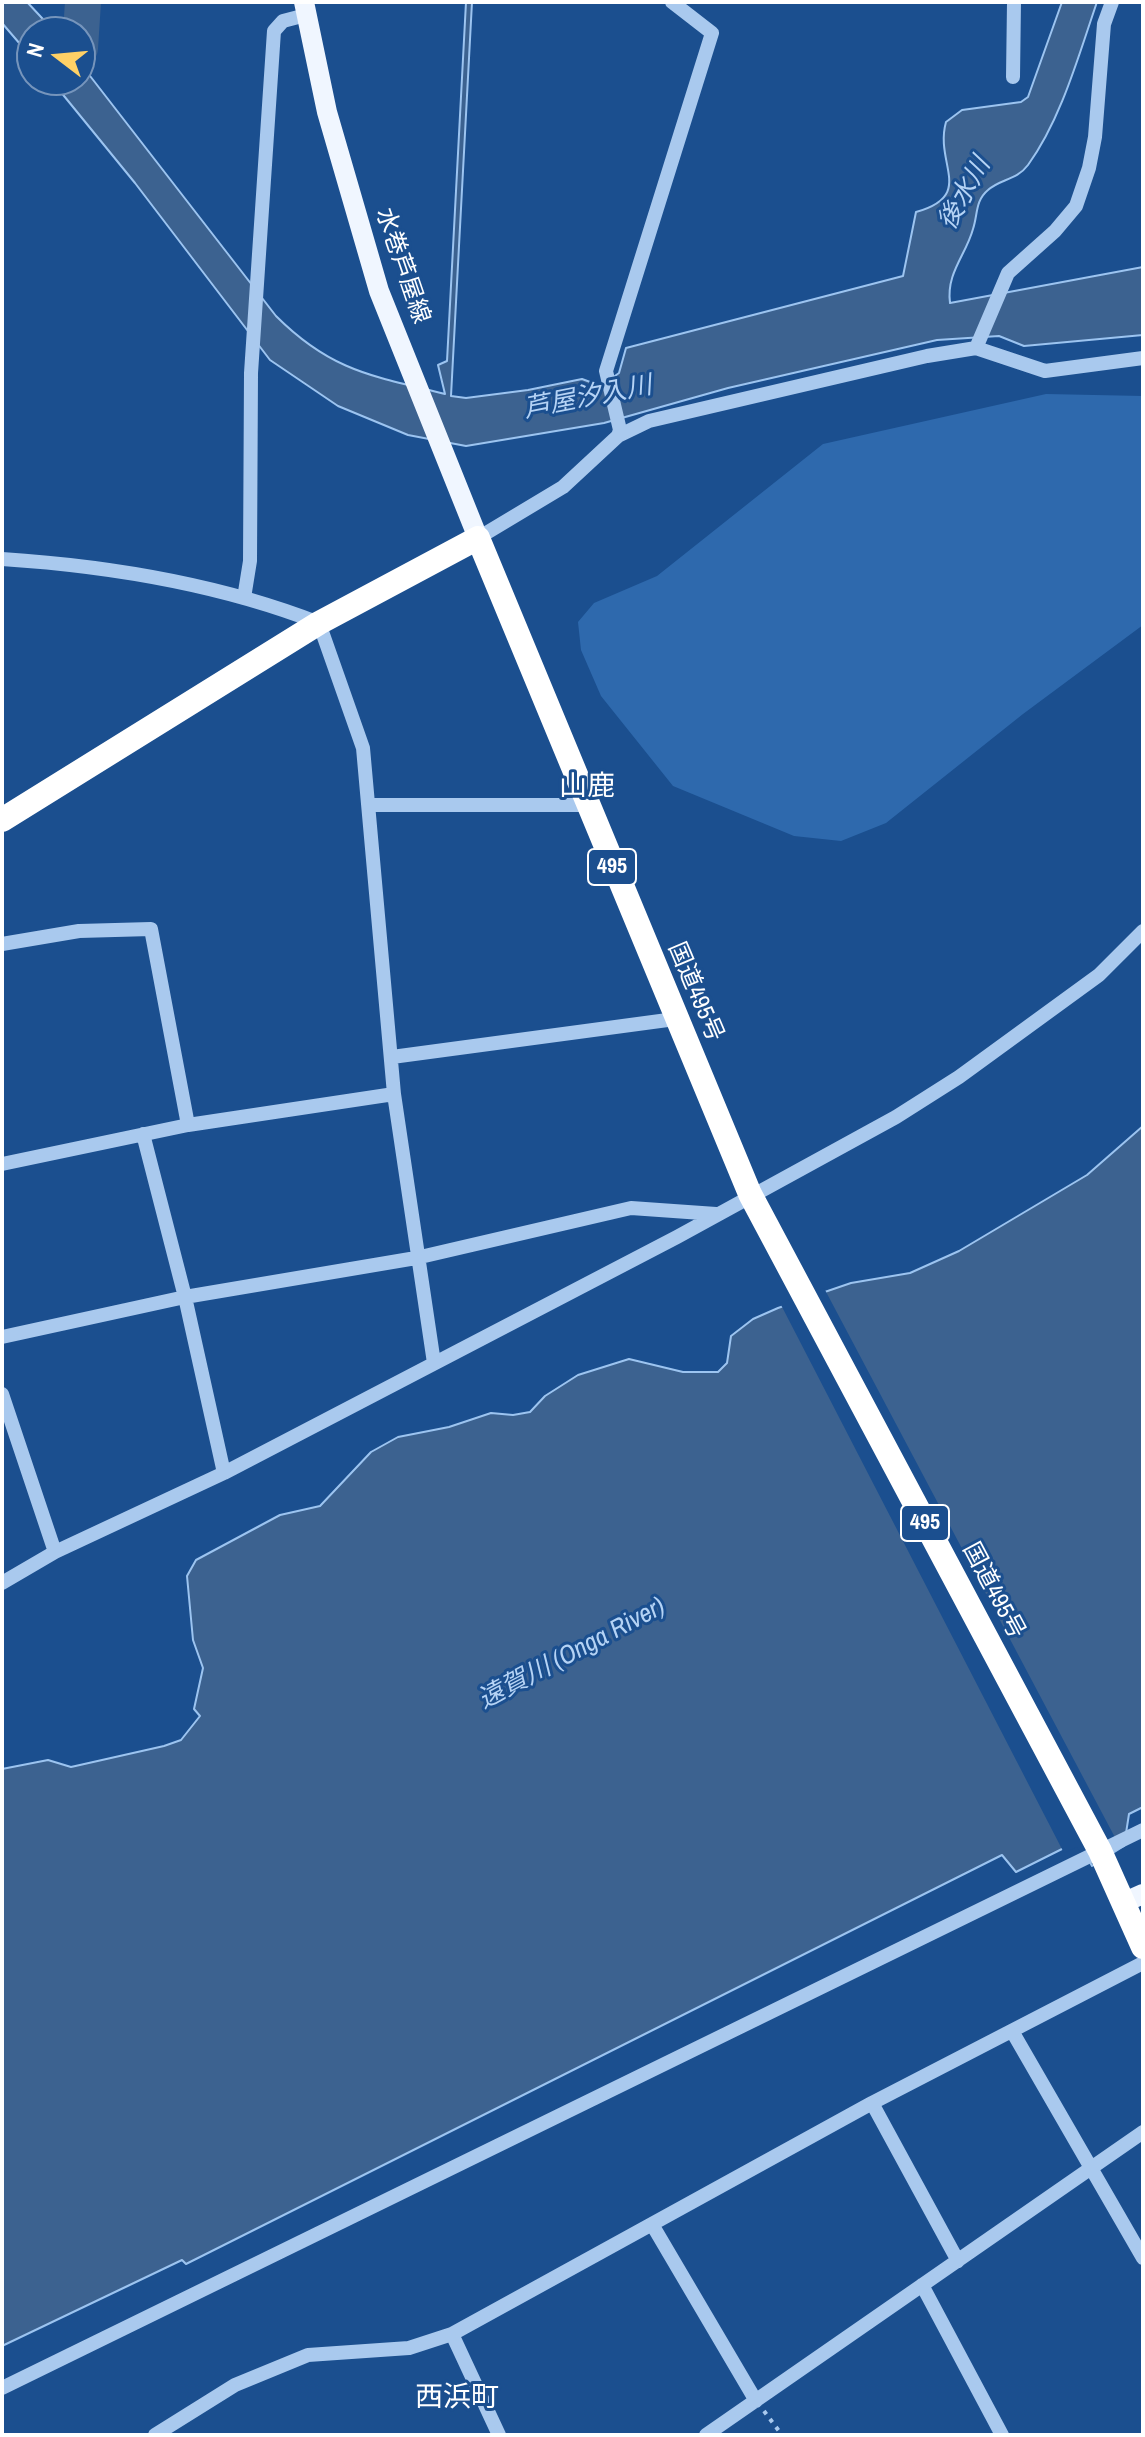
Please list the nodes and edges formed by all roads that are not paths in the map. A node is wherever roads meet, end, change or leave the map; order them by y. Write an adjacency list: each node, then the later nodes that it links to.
1 (672, 2): 8 (street)
2 (1014, 2): 5 (street)
3 (1112, 2): 6 (street)
4 (305, 9): 9 (main road, 水巻芦屋線); 11 (street)
5 (1013, 77)
6 (977, 345): 7 (street); 8 (street)
7 (1143, 358)
8 (619, 433): 9 (street)
9 (478, 538): 12 (highway); 14 (highway, 国道495号 / 495)
10 (2, 559): 11 (street)
11 (244, 598): 12 (street)
12 (319, 623): 13 (street); 15 (highway)
13 (369, 805): 14 (street); 19 (street)
14 (587, 805): 18 (highway, 国道495号 / 495)
15 (2, 820)
16 (1143, 931): 24 (street)
17 (2, 944): 21 (street)
18 (675, 1019): 19 (street); 24 (highway, 国道495号 / 495)
19 (392, 1057): 20 (street)
20 (394, 1094): 21 (street); 26 (street)
21 (188, 1125): 22 (street)
22 (143, 1134): 23 (street); 27 (street)
23 (2, 1164)
24 (750, 1194): 25 (street); 35 (highway, 国道495号 / 495)
25 (716, 1214): 26 (street); 29 (street)
26 (416, 1258): 27 (street); 29 (street)
27 (185, 1297): 28 (street); 31 (street)
28 (2, 1337)
29 (434, 1363): 31 (street)
30 (2, 1394): 32 (street)
31 (224, 1473): 32 (street)
32 (55, 1552): 33 (street)
33 (2, 1583)
34 (1143, 1830): 35 (street)
35 (1100, 1851): 36 (highway, 国道495号 / 495); 48 (street)
36 (1134, 1898): 37 (highway, 国道495号 / 495)
37 (1143, 1947)
38 (1143, 1963): 39 (street)
39 (1012, 2031): 40 (street); 42 (street)
40 (872, 2103): 43 (street); 45 (street)
41 (1143, 2132): 42 (street)
42 (1089, 2169): 44 (street); 45 (street)
43 (653, 2226): 47 (street); 49 (street)
44 (1142, 2254)
45 (958, 2261): 46 (street)
46 (922, 2285): 49 (street); 53 (street)
47 (452, 2334): 50 (street); 51 (street)
48 (2, 2388)
49 (756, 2401): 52 (street)
50 (155, 2435)
51 (499, 2435)
52 (706, 2435)
53 (1002, 2435)

